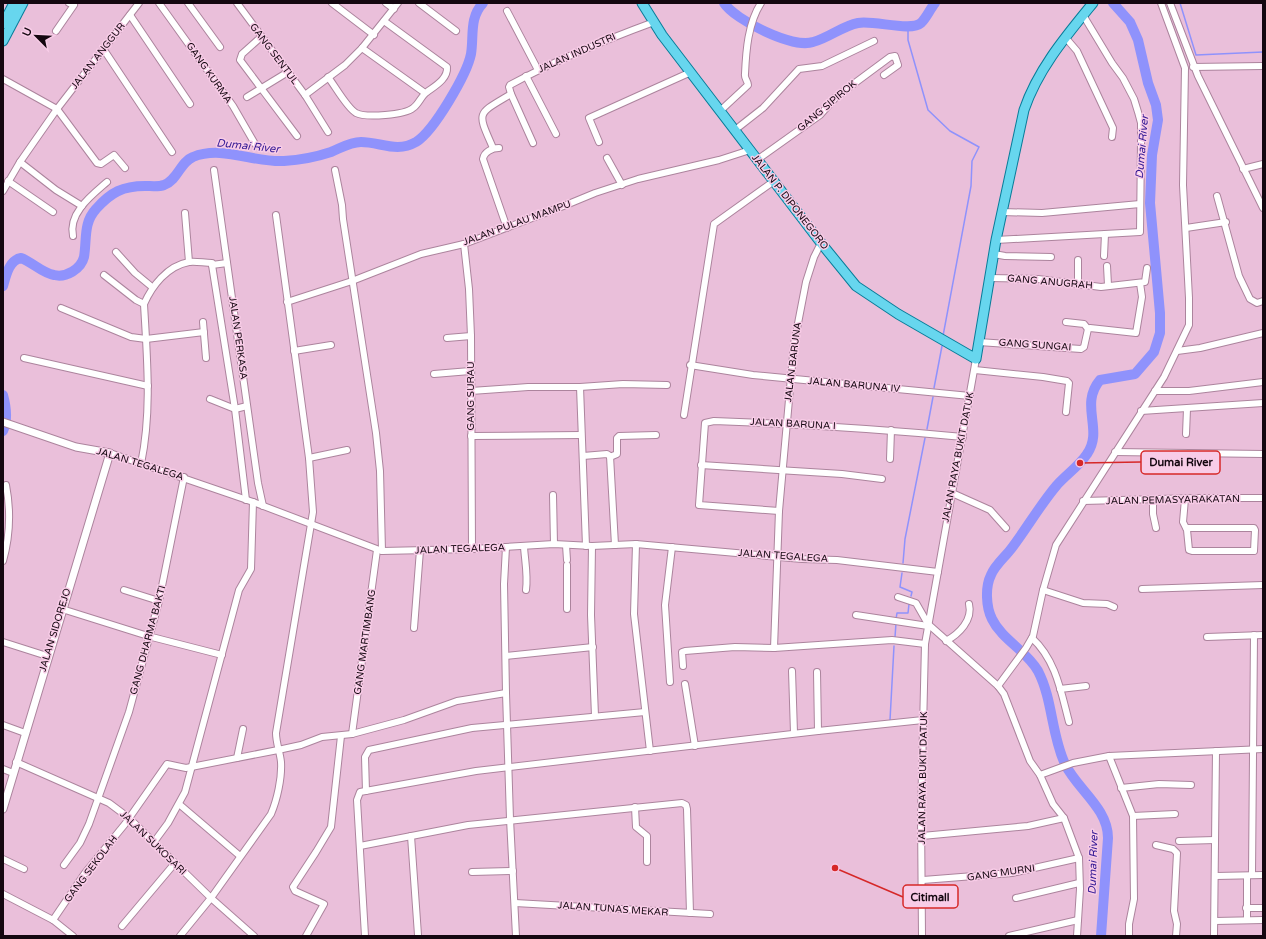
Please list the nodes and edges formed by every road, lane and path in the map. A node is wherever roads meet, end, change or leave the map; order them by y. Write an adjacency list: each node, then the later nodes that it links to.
1 (14, 3): 23 (main road)
2 (23, 3): 29 (main road)
3 (69, 3): 25 (street)
4 (159, 3): 60 (street, GANG KURMA)
5 (188, 3): 31 (street)
6 (332, 3): 26 (street)
7 (386, 3): 17 (street)
8 (398, 3): 17 (street, GANG SENTUL)
9 (419, 3): 24 (street)
10 (642, 3): 22 (main road, JALAN P. DIPONEGORO)
11 (761, 3): 52 (street)
12 (1093, 3): 20 (main road, JALAN RAYA BUKIT DATUK)
13 (1161, 3): 36 (street)
14 (1170, 3): 35 (street)
15 (136, 4): 19 (street, JALAN ANGGUR)
16 (240, 4): 27 (street, GANG SENTUL)
17 (394, 9): 21 (street, GANG SENTUL)
18 (507, 11): 37 (street)
19 (130, 15): 33 (street, JALAN ANGGUR); 50 (street)
20 (1083, 15): 28 (main road, JALAN RAYA BUKIT DATUK); 77 (street)
21 (384, 21): 26 (street, GANG SENTUL); 46 (street)
22 (654, 22): 37 (street, JALAN INDUSTRI); 39 (main road, JALAN P. DIPONEGORO)
23 (3, 24)
24 (456, 30)
25 (56, 31)
26 (374, 35): 32 (street, GANG SENTUL)
27 (261, 37): 38 (street, GANG SENTUL); 45 (street)
28 (1065, 37): 57 (street); 81 (main road, JALAN RAYA BUKIT DATUK)
29 (3, 41)
30 (874, 41): 53 (street)
31 (220, 47)
32 (362, 48): 43 (street, GANG SENTUL); 46 (street)
33 (104, 50): 51 (street, JALAN ANGGUR); 62 (street)
34 (1263, 66): 35 (street)
35 (1195, 67): 36 (street); 42 (street)
36 (1185, 68): 42 (street); 86 (street)
37 (538, 70): 41 (street, JALAN INDUSTRI)
38 (288, 72): 45 (street); 48 (street, GANG SENTUL)
39 (691, 72): 52 (main road, JALAN P. DIPONEGORO); 58 (street)
40 (884, 75): 64 (street, GANG SIPIROK)
41 (526, 76): 47 (street, JALAN INDUSTRI); 55 (street)
42 (1198, 76): 68 (street)
43 (328, 77): 46 (street); 48 (street, GANG SENTUL)
44 (3, 79): 51 (street)
45 (263, 89): 49 (street); 56 (street)
46 (425, 93)
47 (511, 94): 59 (street); 85 (street)
48 (305, 95): 54 (street)
49 (248, 96)
50 (190, 104)
51 (57, 109): 65 (street, JALAN ANGGUR); 67 (street)
52 (720, 111): 53 (main road, JALAN P. DIPONEGORO)
53 (735, 130): 61 (main road, JALAN P. DIPONEGORO)
54 (328, 132)
55 (556, 134)
56 (297, 136)
57 (1112, 137)
58 (600, 142)
59 (533, 143)
60 (255, 144)
61 (750, 150): 64 (main road, JALAN P. DIPONEGORO); 74 (street, JALAN PULAU MAMPU)
62 (172, 152)
63 (607, 158): 74 (street)
64 (757, 160): 72 (main road, JALAN P. DIPONEGORO)
65 (20, 162): 71 (street, JALAN ANGGUR); 78 (street)
66 (1263, 164): 68 (street)
67 (125, 168)
68 (1243, 169): 79 (street)
69 (214, 170): 98 (street, JALAN PERKASA)
70 (336, 170): 104 (street, GANG MARTIMBANG)
71 (8, 180): 75 (street, JALAN ANGGUR); 80 (street)
72 (774, 181): 90 (main road, JALAN P. DIPONEGORO); 128 (street)
73 (107, 182): 78 (street)
74 (622, 185): 85 (street, JALAN PULAU MAMPU)
75 (3, 191)
76 (1217, 196): 84 (street)
77 (1140, 204): 81 (street); 87 (street)
78 (82, 206): 88 (street)
79 (1263, 208)
80 (53, 212)
81 (1002, 212): 89 (main road, JALAN RAYA BUKIT DATUK)
82 (185, 213): 97 (street)
83 (276, 215): 110 (street)
84 (1226, 222): 86 (street); 109 (street)
85 (507, 228): 91 (street, JALAN PULAU MAMPU)
86 (1186, 228): 124 (street)
87 (1105, 234): 89 (street); 94 (street)
88 (73, 236)
89 (996, 240): 93 (main road, JALAN RAYA BUKIT DATUK)
90 (821, 243): 127 (main road, JALAN P. DIPONEGORO); 132 (street, JALAN BARUNA)
91 (464, 244): 104 (street, JALAN PULAU MAMPU); 118 (street, GANG SURAU)
92 (116, 252): 108 (street)
93 (994, 254): 95 (street); 103 (main road, JALAN RAYA BUKIT DATUK)
94 (1104, 256)
95 (1051, 257)
96 (1078, 260): 106 (street)
97 (189, 262): 99 (street); 108 (street)
98 (227, 263): 99 (street); 142 (street, JALAN PERKASA)
99 (212, 265): 143 (street)
100 (1107, 266): 107 (street)
101 (1147, 268): 105 (street)
102 (104, 275): 111 (street)
103 (989, 278): 106 (street, GANG ANUGRAH); 121 (main road, JALAN RAYA BUKIT DATUK)
104 (352, 281): 110 (street, JALAN PULAU MAMPU); 195 (street, GANG MARTIMBANG)
105 (1140, 283): 107 (street, GANG ANUGRAH); 115 (street)
106 (1078, 284): 107 (street, GANG ANUGRAH)
107 (1108, 285)
108 (152, 287): 111 (street)
109 (1263, 301)
110 (287, 302): 123 (street)
111 (144, 304): 120 (street)
112 (61, 308): 120 (street)
113 (203, 322): 116 (street)
114 (1066, 322): 115 (street)
115 (1088, 329): 121 (street, GANG SUNGAI)
116 (204, 332): 120 (street); 126 (street)
117 (1263, 333): 124 (street)
118 (471, 336): 119 (street); 130 (street, GANG SURAU)
119 (447, 338)
120 (146, 339): 135 (street)
121 (978, 342): 127 (main road, JALAN RAYA BUKIT DATUK)
122 (331, 345): 123 (street)
123 (294, 351): 162 (street)
124 (1177, 351): 138 (street)
125 (24, 358): 135 (street)
126 (206, 358)
127 (976, 359): 129 (street, JALAN RAYA BUKIT DATUK)
128 (690, 364): 132 (street, JALAN BARUNA IV); 147 (street)
129 (975, 370): 139 (street, JALAN RAYA BUKIT DATUK); 146 (street)
130 (470, 371): 131 (street); 137 (street, GANG SURAU)
131 (434, 374)
132 (790, 379): 139 (street, JALAN BARUNA IV); 149 (street, JALAN BARUNA)
133 (1263, 382): 138 (street)
134 (667, 385): 136 (street)
135 (148, 386): 164 (street)
136 (580, 388): 137 (street); 152 (street)
137 (470, 391): 153 (street, GANG SURAU)
138 (1155, 391): 145 (street)
139 (970, 396): 155 (street, JALAN RAYA BUKIT DATUK)
140 (210, 400): 143 (street)
141 (1263, 403): 144 (street)
142 (247, 406): 143 (street); 178 (street, JALAN PERKASA)
143 (235, 409): 174 (street)
144 (1187, 409): 145 (street); 151 (street)
145 (1141, 411): 157 (street)
146 (1066, 412)
147 (684, 415)
148 (3, 422): 158 (street, JALAN TEGALEGA)
149 (786, 423): 150 (street, JALAN BARUNA I); 165 (street, JALAN BARUNA I); 166 (street, JALAN BARUNA)
150 (891, 430): 155 (street, JALAN BARUNA I); 163 (street)
151 (1186, 434)
152 (581, 435): 153 (street); 160 (street)
153 (471, 436): 197 (street, GANG SURAU)
154 (656, 436): 161 (street)
155 (962, 437): 170 (street, JALAN RAYA BUKIT DATUK)
156 (347, 450): 162 (street)
157 (1115, 452): 159 (street); 176 (street)
158 (110, 453): 164 (street, JALAN TEGALEGA); 210 (street, JALAN SIDOREJO)
159 (1263, 454)
160 (583, 456): 161 (street); 191 (street)
161 (610, 457): 188 (street)
162 (308, 458): 181 (street)
163 (890, 459)
164 (141, 464): 167 (street, JALAN TEGALEGA)
165 (701, 465): 166 (street); 179 (street, JALAN BARUNA I)
166 (782, 470): 168 (street); 179 (street, JALAN BARUNA)
167 (184, 477): 174 (street, JALAN TEGALEGA); 207 (street, GANG DHARMA BAKTI)
168 (882, 479)
169 (6, 485): 180 (street)
170 (952, 492): 182 (street); 200 (street, JALAN RAYA BUKIT DATUK)
171 (553, 495): 185 (street)
172 (1185, 498): 173 (street, JALAN PEMASYARAKATAN); 175 (street, JALAN PEMASYARAKATAN); 184 (street)
173 (1263, 498)
174 (246, 500): 177 (street, JALAN TEGALEGA)
175 (1153, 500): 176 (street, JALAN PEMASYARAKATAN); 183 (street)
176 (1083, 501): 205 (street)
177 (253, 502): 178 (street, JALAN TEGALEGA); 225 (street)
178 (263, 506): 181 (street, JALAN TEGALEGA)
179 (779, 511): 198 (street, JALAN BARUNA)
180 (6, 524): 199 (street)
181 (311, 525): 195 (street, JALAN TEGALEGA); 252 (street)
182 (1006, 528)
183 (1156, 528)
184 (1186, 528): 189 (street); 189 (street)
185 (554, 544): 186 (street, JALAN TEGALEGA); 193 (street, JALAN TEGALEGA)
186 (566, 544): 191 (street, JALAN TEGALEGA); 211 (street)
187 (636, 544): 188 (street, JALAN TEGALEGA); 194 (street, JALAN TEGALEGA); 237 (street)
188 (615, 545): 191 (street, JALAN TEGALEGA)
189 (1255, 545): 190 (street)
190 (1263, 545)
191 (589, 546): 223 (street)
192 (506, 547): 193 (street, JALAN TEGALEGA); 197 (street, JALAN TEGALEGA); 227 (street)
193 (524, 547): 204 (street)
194 (672, 547): 198 (street, JALAN TEGALEGA); 231 (street)
195 (379, 550): 196 (street, JALAN TEGALEGA); 247 (street, GANG MARTIMBANG)
196 (420, 550): 197 (street, JALAN TEGALEGA); 214 (street)
197 (472, 550)
198 (777, 557): 200 (street, JALAN TEGALEGA); 224 (street, JALAN BARUNA)
199 (3, 561)
200 (938, 572): 213 (street, JALAN RAYA BUKIT DATUK)
201 (1263, 585): 202 (street)
202 (1142, 589)
203 (124, 590): 207 (street)
204 (526, 590)
205 (1043, 590): 209 (street); 219 (street)
206 (898, 597): 213 (street)
207 (159, 602): 217 (street, GANG DHARMA BAKTI)
208 (969, 604): 220 (street)
209 (1114, 607)
210 (62, 609): 217 (street); 226 (street, JALAN SIDOREJO)
211 (568, 609)
212 (856, 615): 213 (street)
213 (928, 625): 220 (street); 222 (street, JALAN RAYA BUKIT DATUK)
214 (414, 628)
215 (1254, 635): 216 (street); 218 (street); 250 (street)
216 (1263, 635)
217 (148, 636): 225 (street); 266 (street, GANG DHARMA BAKTI)
218 (1207, 637)
219 (1032, 638): 233 (street); 235 (street)
220 (946, 641): 233 (street)
221 (3, 642): 226 (street)
222 (926, 644): 224 (street); 239 (street, JALAN RAYA BUKIT DATUK)
223 (593, 647): 227 (street); 238 (street)
224 (774, 648): 228 (street)
225 (222, 655): 258 (street)
226 (47, 656): 245 (street, JALAN SIDOREJO)
227 (506, 656): 236 (street)
228 (683, 666)
229 (792, 671): 246 (street)
230 (817, 672): 244 (street)
231 (670, 682)
232 (685, 684): 249 (street)
233 (998, 686): 262 (street)
234 (1086, 686): 235 (street)
235 (1060, 689): 240 (street)
236 (506, 693): 241 (street); 247 (street)
237 (645, 712): 238 (street); 253 (street)
238 (595, 716): 241 (street)
239 (923, 720): 244 (street); 277 (street, JALAN RAYA BUKIT DATUK)
240 (1069, 722)
241 (508, 723): 259 (street); 265 (street)
242 (3, 725): 245 (street)
243 (243, 729): 256 (street)
244 (818, 731): 246 (street)
245 (25, 733): 257 (street, JALAN SIDOREJO)
246 (794, 733): 249 (street)
247 (352, 734): 248 (street)
248 (341, 736): 252 (street); 315 (street)
249 (695, 746): 253 (street)
250 (1253, 749): 251 (street); 254 (street); 292 (street)
251 (1263, 749)
252 (278, 750): 256 (street); 283 (street)
253 (650, 751): 259 (street)
254 (1216, 751): 255 (street); 278 (street)
255 (1109, 756): 262 (street); 264 (street)
256 (237, 758): 258 (street)
257 (16, 762): 261 (street, JALAN SIDOREJO); 266 (street, JALAN SUKOSARI)
258 (192, 766): 268 (street); 273 (street, GANG SEKOLAH)
259 (508, 768): 265 (street); 275 (street)
260 (3, 769): 261 (street)
261 (13, 773): 267 (street, JALAN SIDOREJO)
262 (1040, 775): 274 (street)
263 (1191, 785): 264 (street)
264 (1121, 788): 272 (street)
265 (366, 791): 282 (street)
266 (99, 798): 273 (street, JALAN SUKOSARI); 288 (street, GANG DHARMA BAKTI)
267 (4, 800): 270 (street, JALAN SIDOREJO)
268 (179, 804): 280 (street); 283 (street)
269 (635, 807): 275 (street); 286 (street); 303 (street)
270 (3, 809)
271 (1175, 814): 272 (street)
272 (1133, 816): 321 (street)
273 (129, 818): 280 (street, JALAN SUKOSARI); 305 (street, GANG SEKOLAH)
274 (1064, 818): 277 (street); 284 (street)
275 (510, 819): 276 (street); 290 (street)
276 (411, 836): 282 (street); 311 (street)
277 (922, 836): 295 (street, JALAN RAYA BUKIT DATUK)
278 (1215, 840): 279 (street); 294 (street)
279 (1179, 841)
280 (154, 842): 287 (street, JALAN SUKOSARI)
281 (1156, 844): 322 (street)
282 (360, 846): 316 (street)
283 (240, 856): 298 (street)
284 (1079, 858): 295 (street, GANG MURNI); 296 (street)
285 (3, 859): 289 (street)
286 (647, 862)
287 (175, 863): 298 (street, JALAN SUKOSARI); 310 (street)
288 (64, 865)
289 (24, 869)
290 (513, 871): 291 (street); 300 (street)
291 (472, 872)
292 (1250, 875): 293 (street); 294 (street); 301 (street)
293 (1263, 875)
294 (1216, 876): 309 (street)
295 (923, 880): 318 (street, JALAN RAYA BUKIT DATUK)
296 (1079, 883): 299 (street); 306 (street)
297 (3, 894): 305 (street)
298 (211, 898): 313 (street); 314 (street, JALAN SUKOSARI)
299 (1016, 898)
300 (515, 903): 303 (street, JALAN TUNAS MEKAR); 317 (street)
301 (1246, 908): 302 (street); 307 (street)
302 (1263, 908)
303 (690, 913): 304 (street, JALAN TUNAS MEKAR)
304 (710, 914)
305 (53, 920): 312 (street)
306 (1078, 920): 319 (street); 320 (street)
307 (1247, 920): 308 (street); 309 (street)
308 (1263, 920)
309 (1216, 921): 323 (street)
310 (122, 926)
311 (418, 935)
312 (73, 936)
313 (180, 936)
314 (254, 936)
315 (306, 936)
316 (365, 936)
317 (516, 936)
318 (922, 936)
319 (1009, 936)
320 (1077, 936)
321 (1129, 936)
322 (1176, 936)
323 (1214, 936)

